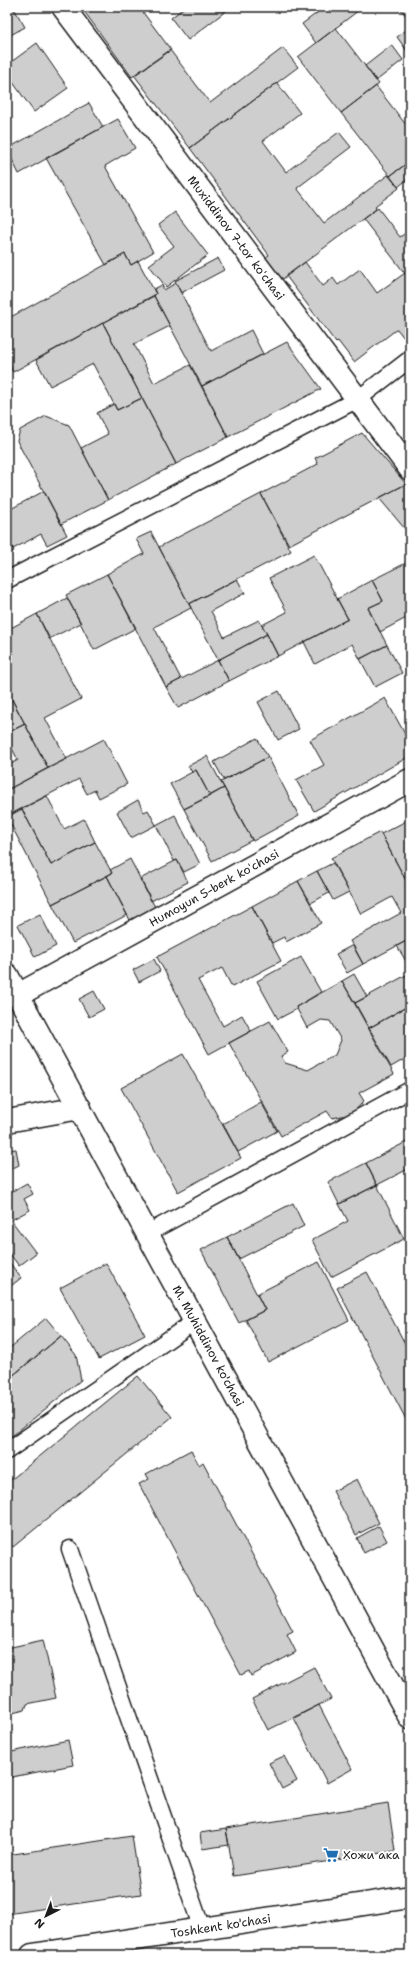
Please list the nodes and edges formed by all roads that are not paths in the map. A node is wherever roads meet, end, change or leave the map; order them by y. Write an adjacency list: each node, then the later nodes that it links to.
1 (63, 7): 3 (street, Muxiddinov 7-tor koʻchasi)
2 (410, 359): 3 (lane)
3 (358, 399): 4 (street, Muxiddinov 7-tor koʻchasi); 5 (lane)
4 (410, 469)
5 (7, 580)
6 (410, 780): 8 (street, Humoyun 5-berk koʻchasi)
7 (7, 975): 8 (street, M. Muhiddinov ko'chasi)
8 (18, 995): 10 (street, M. Muhiddinov ko'chasi)
9 (410, 1090): 12 (lane)
10 (80, 1108): 11 (street); 12 (street, M. Muhiddinov ko'chasi)
11 (7, 1121)
12 (148, 1234): 13 (street, M. Muhiddinov ko'chasi)
13 (195, 1321): 14 (lane); 16 (street, M. Muhiddinov ko'chasi)
14 (7, 1451)
15 (70, 1550): 18 (lane)
16 (410, 1718)
17 (410, 1897): 18 (street, Toshkent ko'chasi)
18 (202, 1929): 19 (street, Toshkent ko'chasi)
19 (32, 1955)

